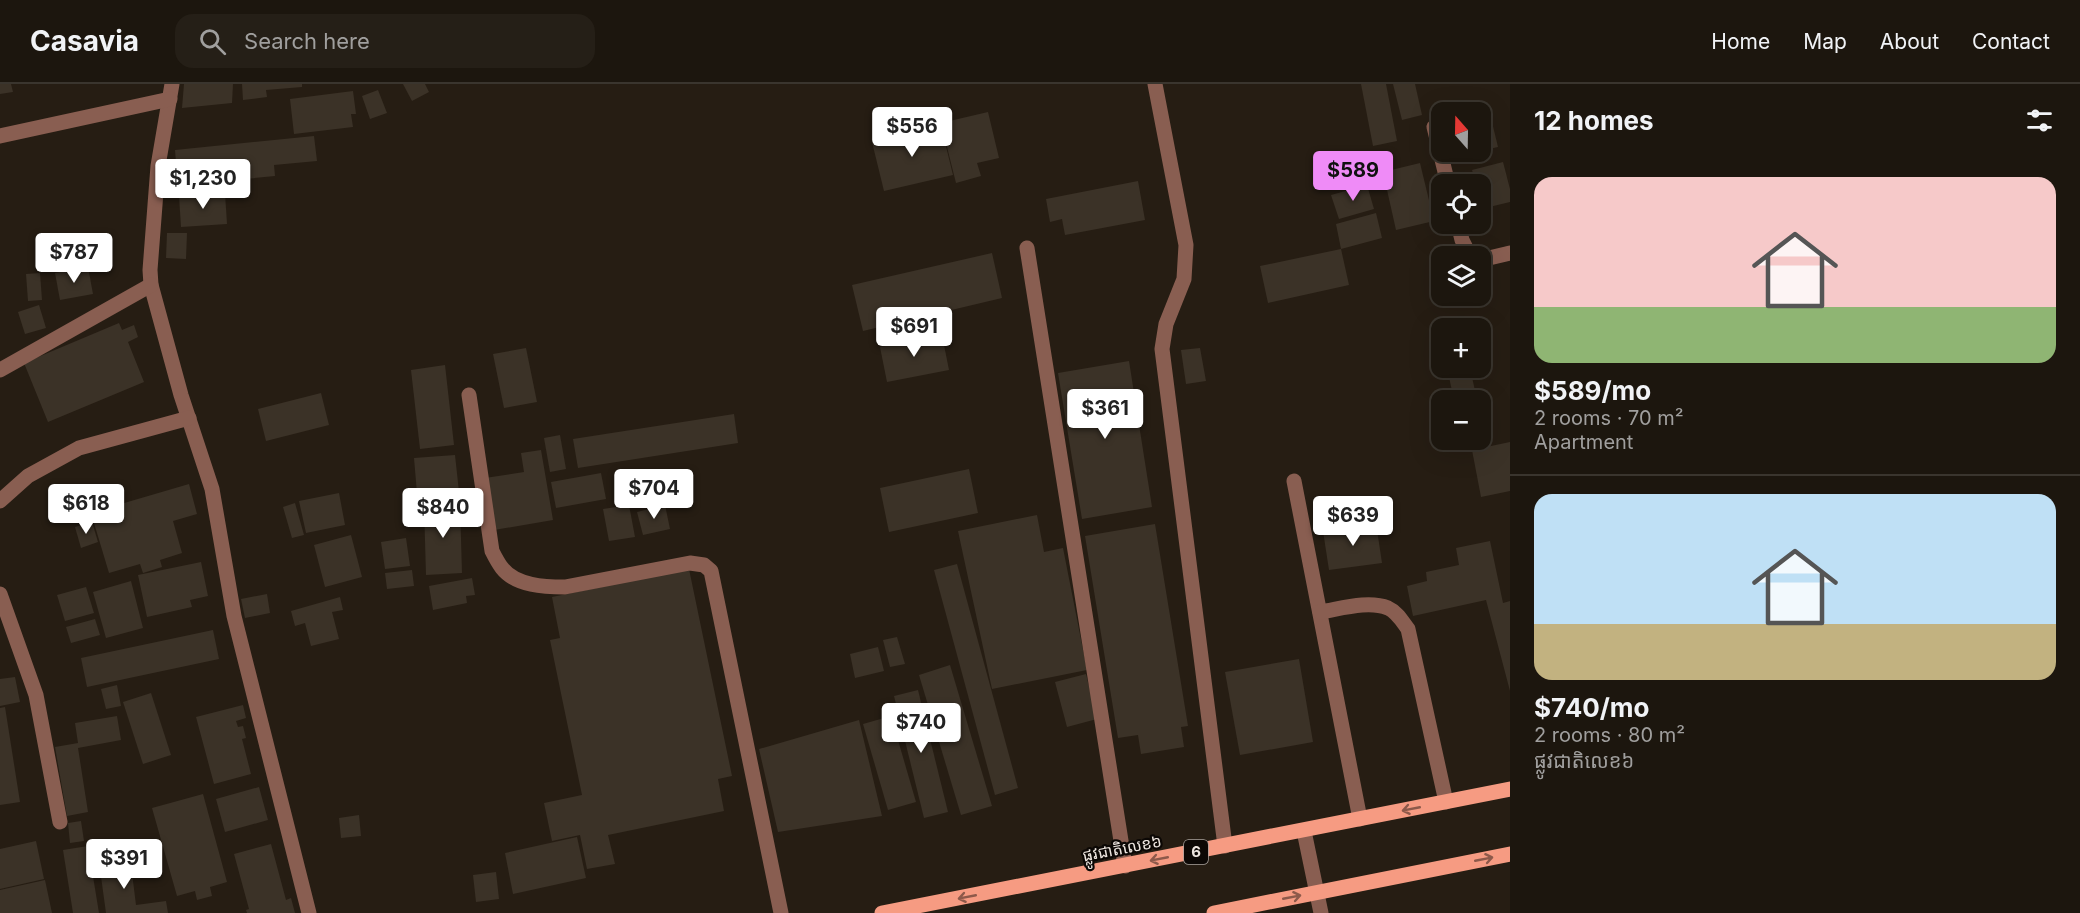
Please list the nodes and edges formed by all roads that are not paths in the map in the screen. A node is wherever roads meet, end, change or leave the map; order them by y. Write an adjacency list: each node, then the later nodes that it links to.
1 (1155, 84): 20 (street)
2 (171, 92): 3 (street); 7 (street)
3 (0, 136)
4 (1028, 248): 22 (street)
5 (1510, 253): 6 (street)
6 (1491, 258)
7 (151, 285): 8 (street); 10 (street)
8 (0, 370)
9 (469, 395): 25 (street)
10 (189, 418): 12 (street); 24 (street)
11 (1293, 481): 14 (street)
12 (0, 501)
13 (0, 594): 18 (street)
14 (1320, 612): 16 (street); 17 (street)
15 (1510, 789): 16 (main road, ផ្លូវជាតិលេខ៦ / 6)
16 (1446, 802): 17 (main road, ផ្លូវជាតិលេខ៦ / 6, one-way to 17)
17 (1360, 819): 19 (main road, ផ្លូវជាតិលេខ៦ / 6)
18 (60, 822)
19 (1304, 831): 20 (main road, ផ្លូវជាតិលេខ៦ / 6); 23 (street)
20 (1224, 846): 22 (main road, ផ្លូវជាតិលេខ៦ / 6, one-way to 22)
21 (1510, 854): 23 (main road, one-way to 21)
22 (1125, 866): 26 (main road, ផ្លូវជាតិលេខ៦ / 6, one-way to 26)
23 (1316, 892): 27 (main road, one-way to 23); 28 (street)
24 (309, 913)
25 (781, 913)
26 (882, 913)
27 (1214, 913)
28 (1321, 913)

